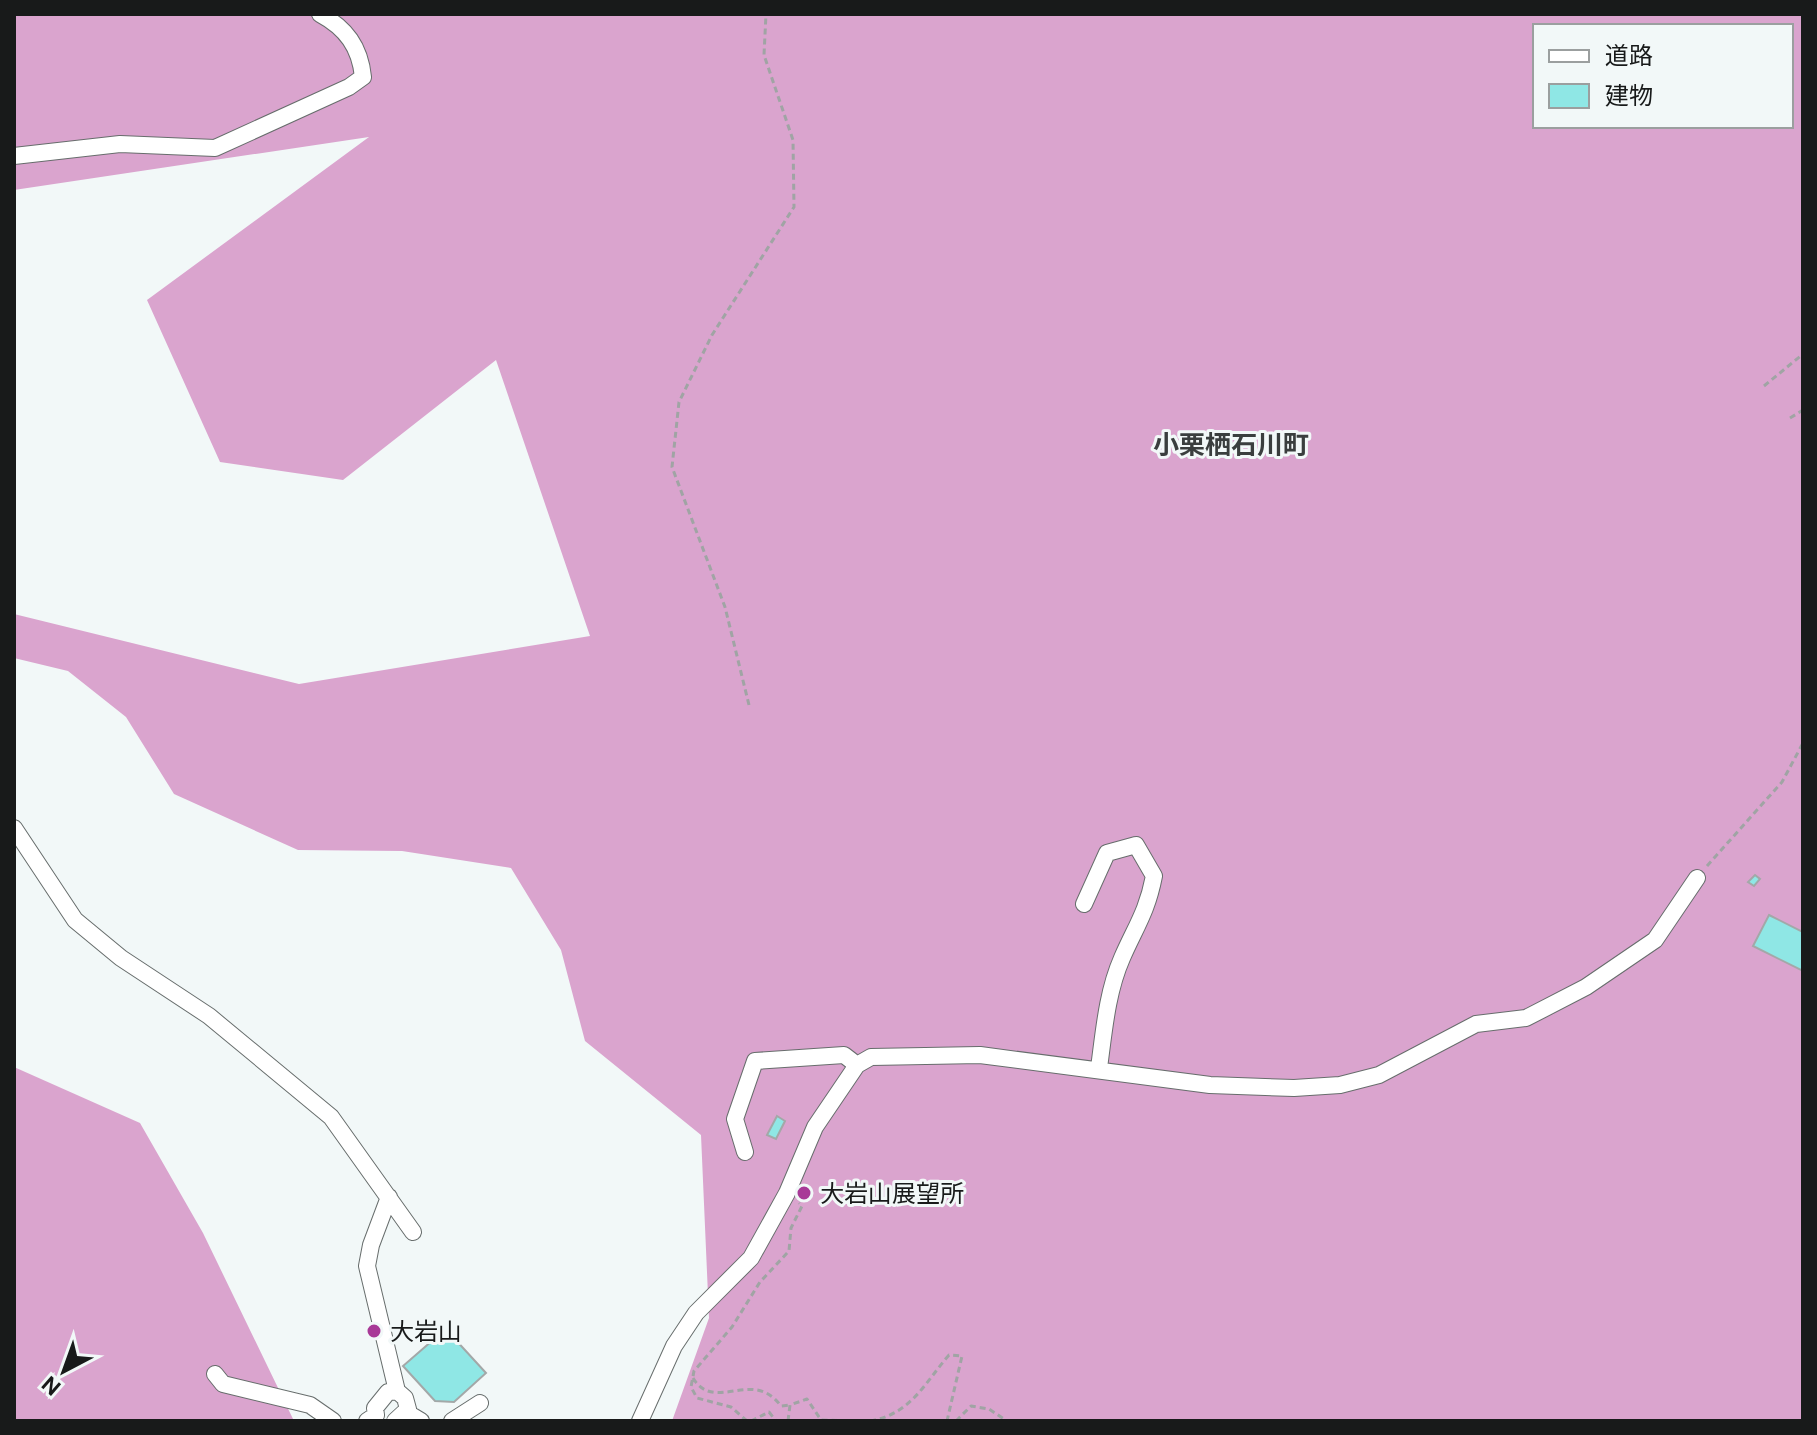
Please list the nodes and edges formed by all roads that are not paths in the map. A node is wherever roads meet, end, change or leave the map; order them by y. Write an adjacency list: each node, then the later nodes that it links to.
1 (320, 14): 2 (street)
2 (14, 156)
3 (14, 828): 9 (street)
4 (1697, 878): 7 (street)
5 (1084, 904): 7 (street)
6 (857, 1065): 7 (street); 8 (street); 19 (street)
7 (1099, 1068)
8 (745, 1152)
9 (389, 1197): 10 (street); 12 (street)
10 (413, 1232)
11 (215, 1374): 16 (street)
12 (397, 1391): 14 (street); 15 (street)
13 (480, 1403): 18 (street)
14 (400, 1417): 17 (street)
15 (376, 1419)
16 (333, 1421)
17 (421, 1421)
18 (452, 1421)
19 (640, 1421)

